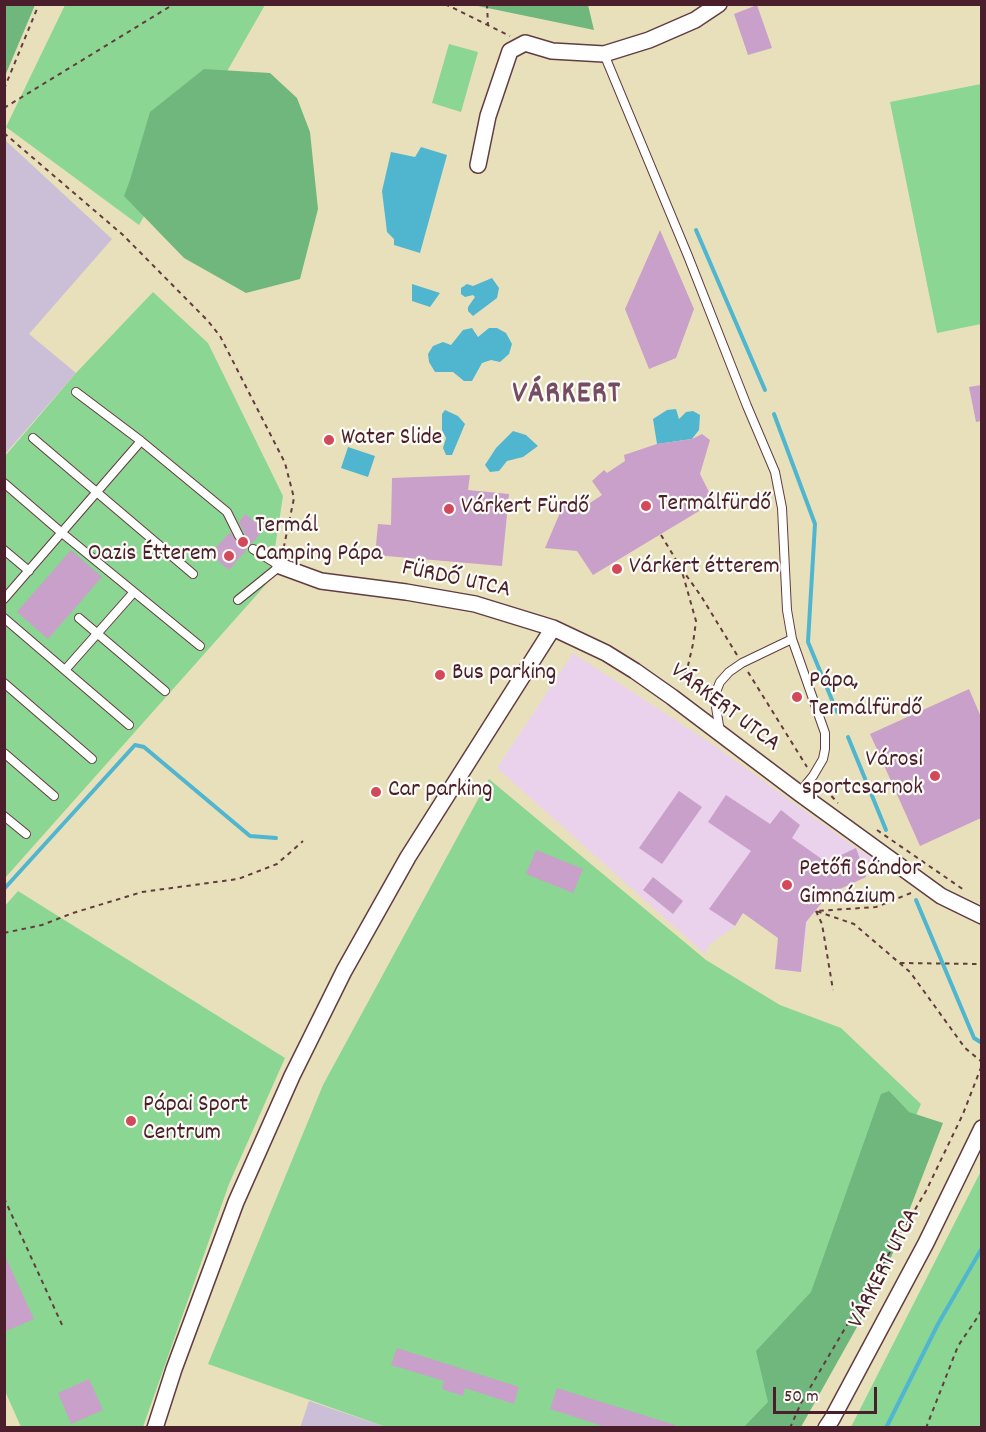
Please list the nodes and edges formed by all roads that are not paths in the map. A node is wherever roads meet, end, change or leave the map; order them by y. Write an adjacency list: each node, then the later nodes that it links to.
1 (719, 4): 2 (street)
2 (604, 54): 3 (street); 23 (lane)
3 (478, 165)
4 (76, 392): 6 (lane)
5 (33, 438): 8 (lane)
6 (141, 441): 8 (lane); 10 (lane)
7 (4, 483): 9 (lane)
8 (96, 492): 9 (lane); 15 (lane)
9 (62, 533): 14 (lane); 16 (lane)
10 (239, 536)
11 (253, 549): 13 (lane)
12 (4, 550): 14 (lane)
13 (280, 566): 18 (lane); 21 (street, FÜRDŐ UTCA)
14 (29, 571): 17 (lane)
15 (193, 574)
16 (134, 592): 22 (lane); 24 (lane)
17 (4, 599)
18 (238, 600)
19 (4, 618): 25 (lane)
20 (79, 618): 22 (lane)
21 (553, 628): 29 (street, VÁRKERT UTCA); 38 (street)
22 (98, 634): 25 (lane); 27 (lane)
23 (792, 639): 29 (lane); 32 (lane)
24 (200, 646)
25 (65, 670): 28 (lane)
26 (4, 683): 31 (lane)
27 (165, 691)
28 (129, 725)
29 (721, 734): 32 (street, VÁRKERT UTCA)
30 (4, 753): 33 (lane)
31 (92, 759)
32 (799, 793): 36 (street, VÁRKERT UTCA)
33 (54, 796)
34 (4, 816): 35 (lane)
35 (26, 834)
36 (981, 916)
37 (981, 1128): 39 (street, VÁRKERT UTCA)
38 (155, 1428)
39 (826, 1428)

